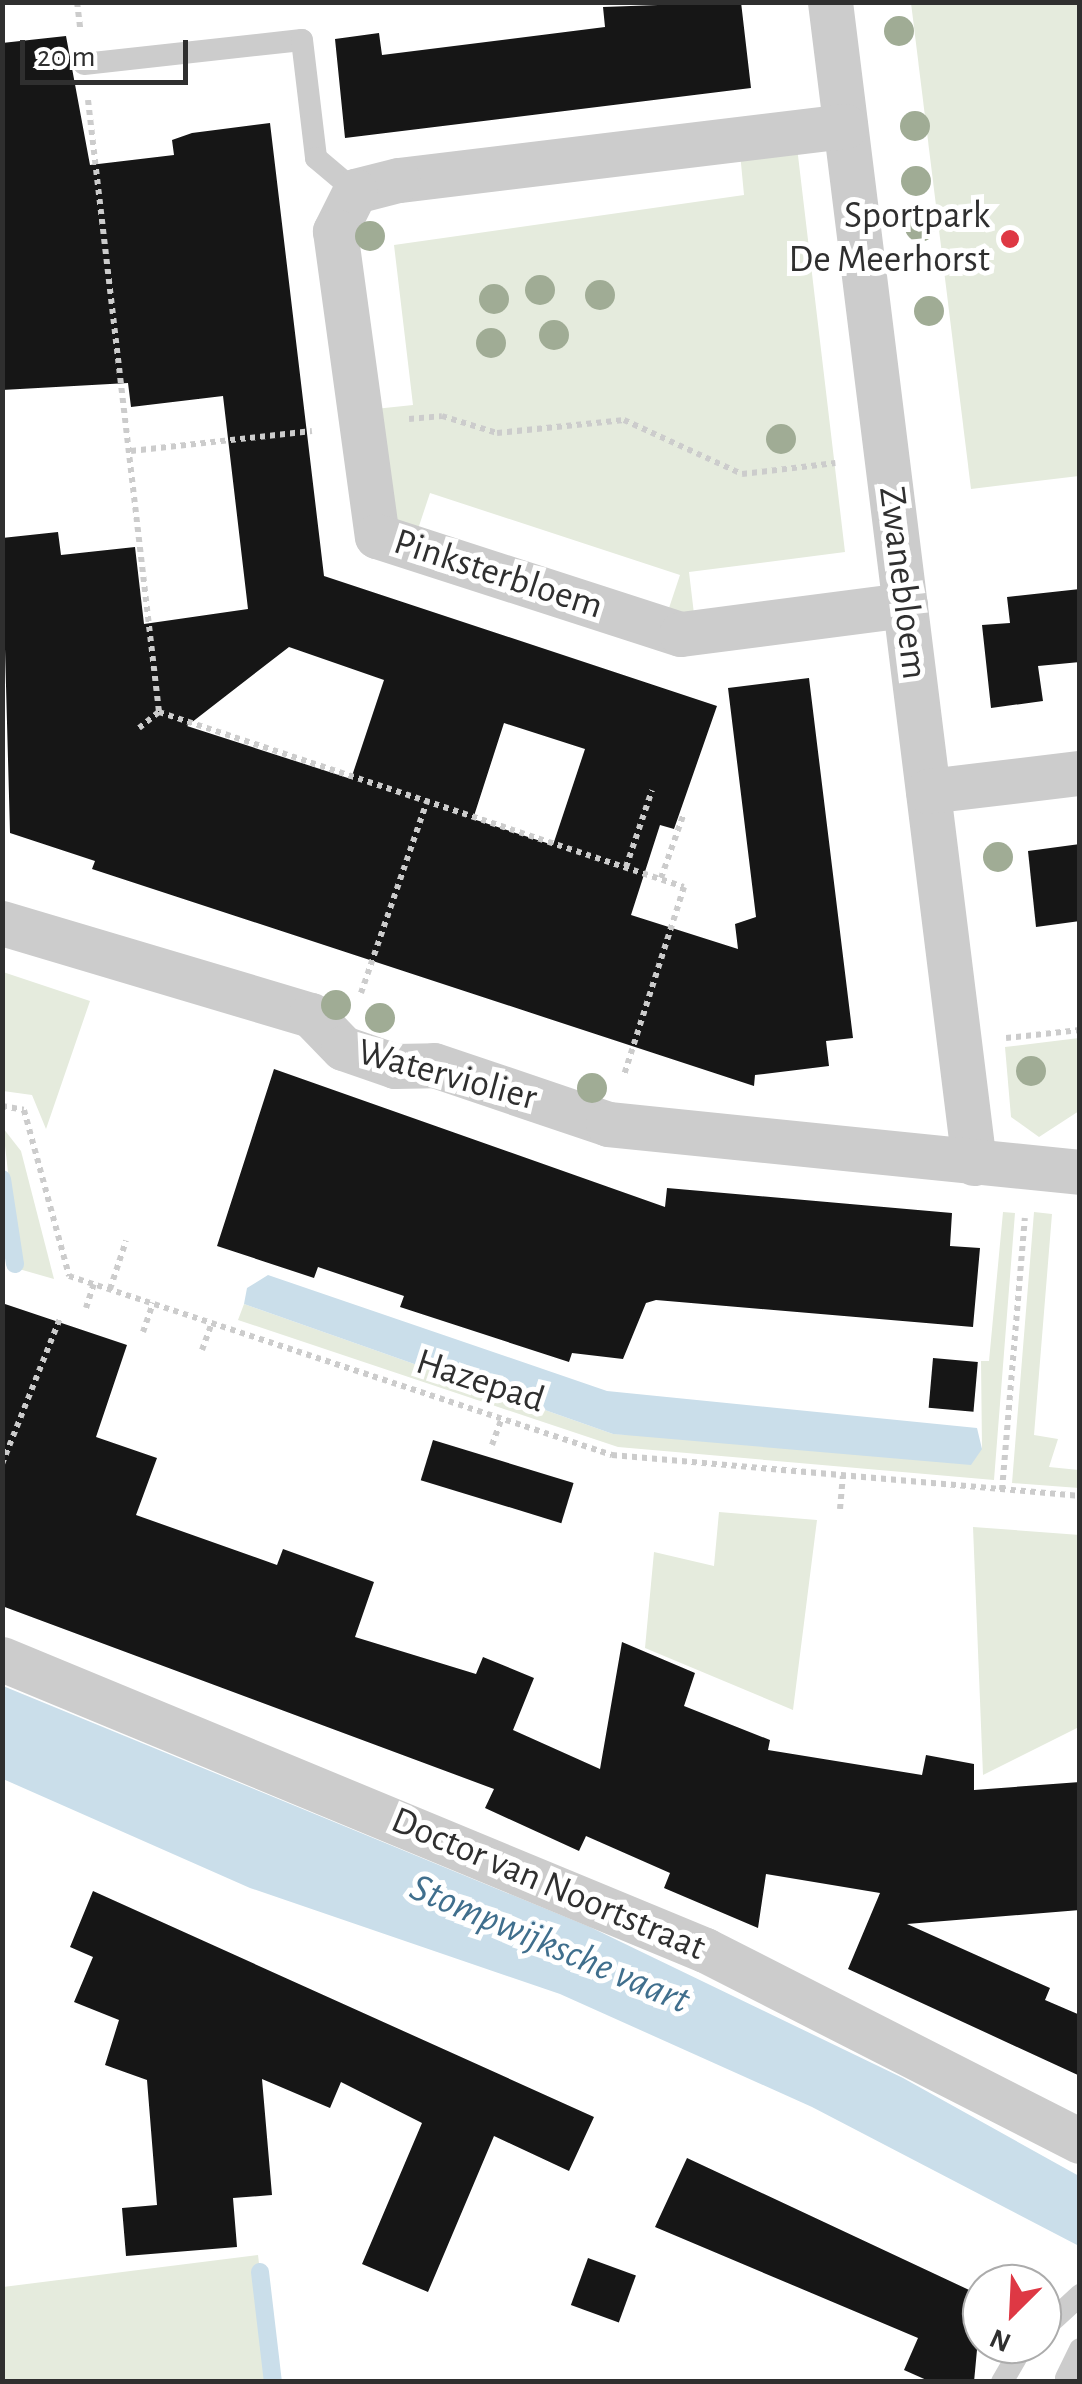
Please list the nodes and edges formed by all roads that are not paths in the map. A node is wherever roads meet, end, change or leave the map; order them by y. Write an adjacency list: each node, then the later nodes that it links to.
1 (830, 2): 3 (street, Zwanebloem)
2 (84, 64): 4 (lane)
3 (845, 126): 4 (street); 5 (street, Zwanebloem)
4 (355, 191): 5 (street, Pinksterbloem)
5 (906, 604): 7 (street, Zwanebloem)
6 (1080, 773): 7 (street)
7 (928, 791): 9 (street, Zwanebloem)
8 (2, 924): 9 (street, Waterviolier)
9 (974, 1163): 10 (street, Waterviolier)
10 (1080, 1172)
11 (2, 1659): 12 (street, Doctor van Noortstraat)
12 (1080, 2141)
13 (1080, 2349): 14 (lane)
14 (1066, 2378)

